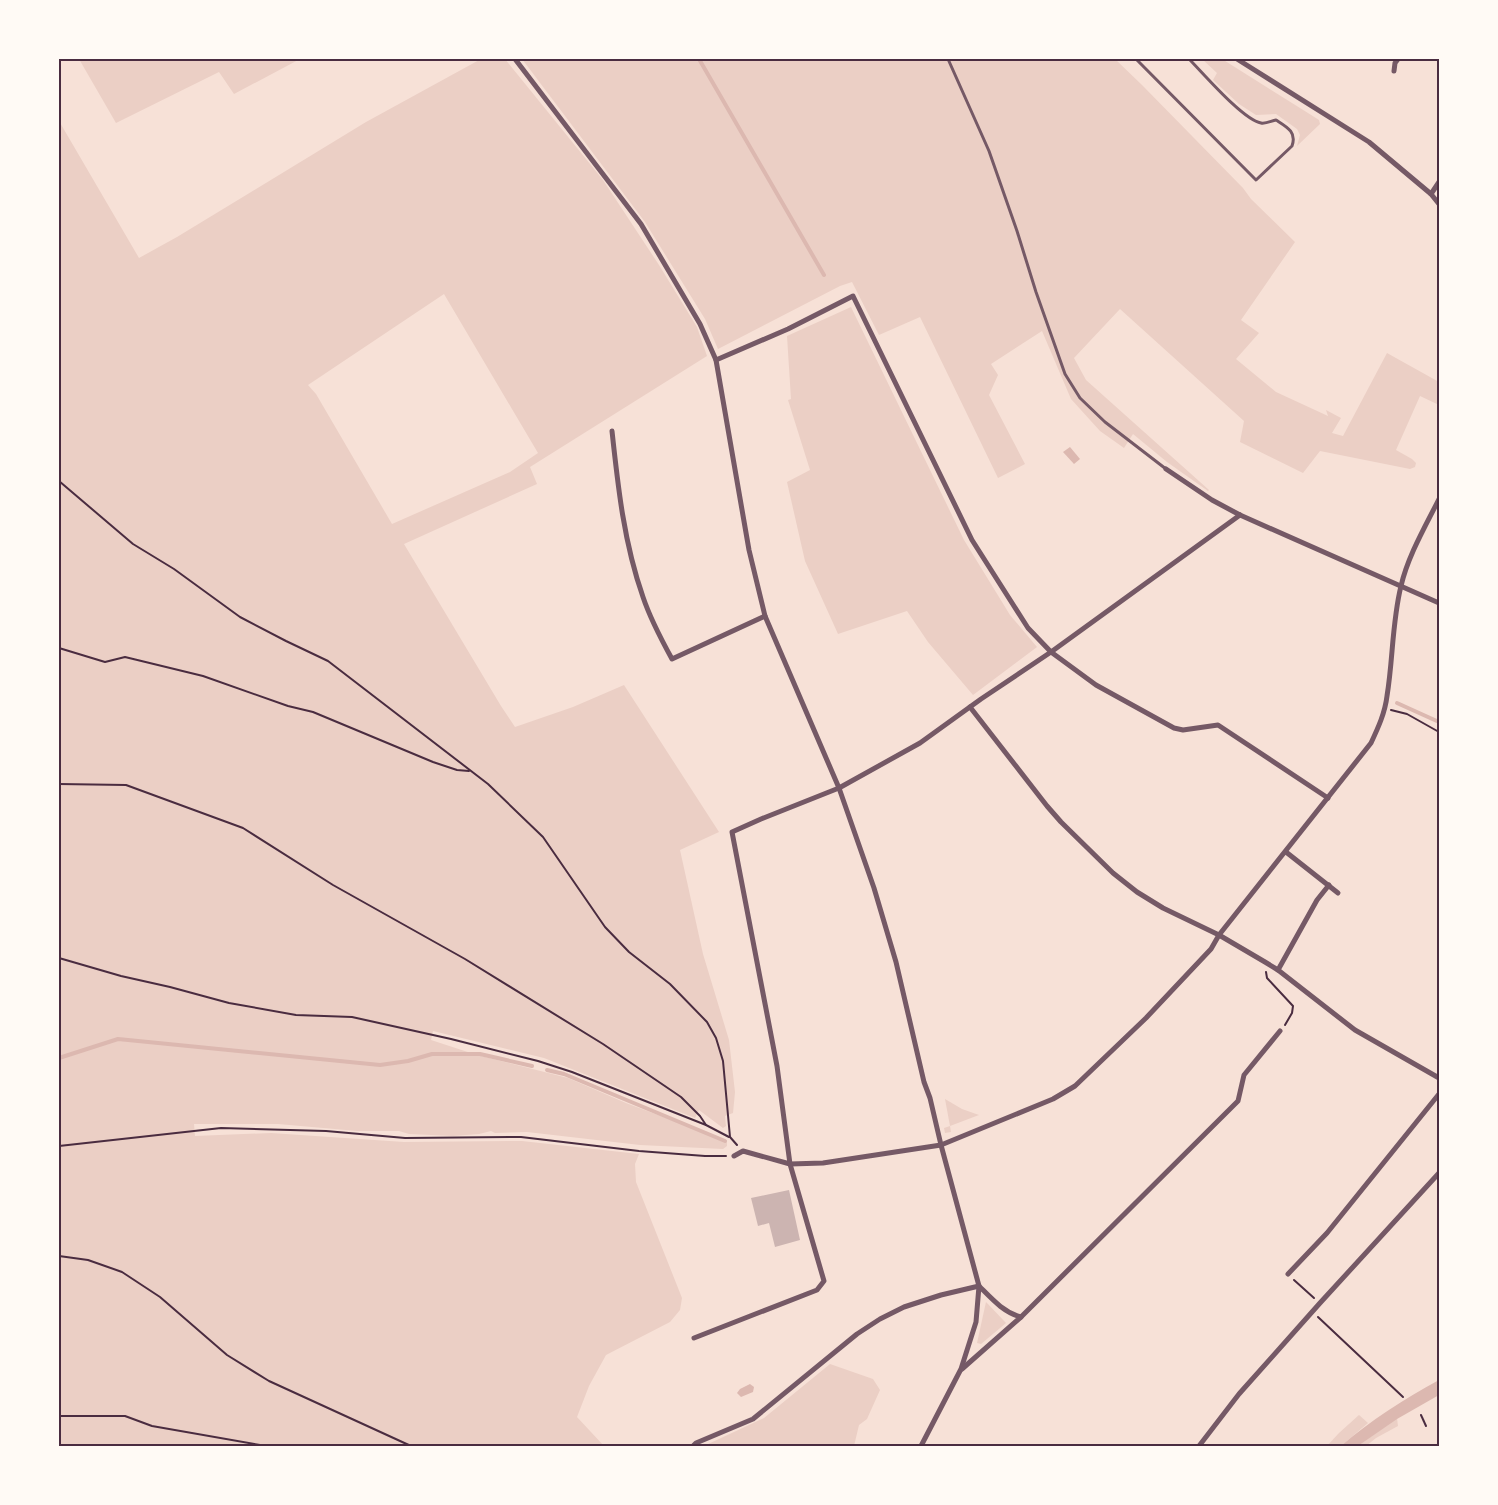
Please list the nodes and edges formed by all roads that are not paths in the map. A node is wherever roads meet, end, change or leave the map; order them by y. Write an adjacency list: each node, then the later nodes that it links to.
1 (515, 59): 11 (street)
2 (948, 59): 13 (lane)
3 (1136, 59): 4 (lane)
4 (1189, 59)
5 (1237, 59): 9 (street)
6 (1398, 59): 7 (street)
7 (1394, 71)
8 (1439, 182): 9 (street)
9 (1432, 194): 10 (street)
10 (1439, 204)
11 (716, 360): 18 (street); 19 (street)
12 (612, 431): 18 (street)
13 (1166, 469): 15 (street)
14 (1439, 499): 16 (street)
15 (1240, 515): 16 (street); 19 (street)
16 (1401, 587): 17 (street); 22 (street)
17 (1439, 603)
18 (765, 616): 21 (street)
19 (1051, 652): 20 (street); 22 (street)
20 (970, 707): 21 (street); 26 (street)
21 (839, 788): 31 (street); 33 (street)
22 (1328, 798): 23 (street)
23 (1286, 852): 24 (street); 26 (street)
24 (1329, 885): 25 (street); 27 (street)
25 (1338, 893)
26 (1219, 935): 27 (street); 31 (street)
27 (1278, 970): 29 (street)
28 (1280, 1031): 37 (street)
29 (1439, 1078)
30 (1439, 1094): 35 (street)
31 (941, 1145): 33 (street); 36 (street)
32 (734, 1156): 33 (street)
33 (790, 1164): 38 (street)
34 (1439, 1173): 42 (street)
35 (1288, 1274)
36 (979, 1286): 37 (street); 39 (street); 40 (street)
37 (1021, 1317): 39 (street)
38 (694, 1338)
39 (961, 1369): 41 (street)
40 (693, 1446)
41 (921, 1446)
42 (1199, 1446)

